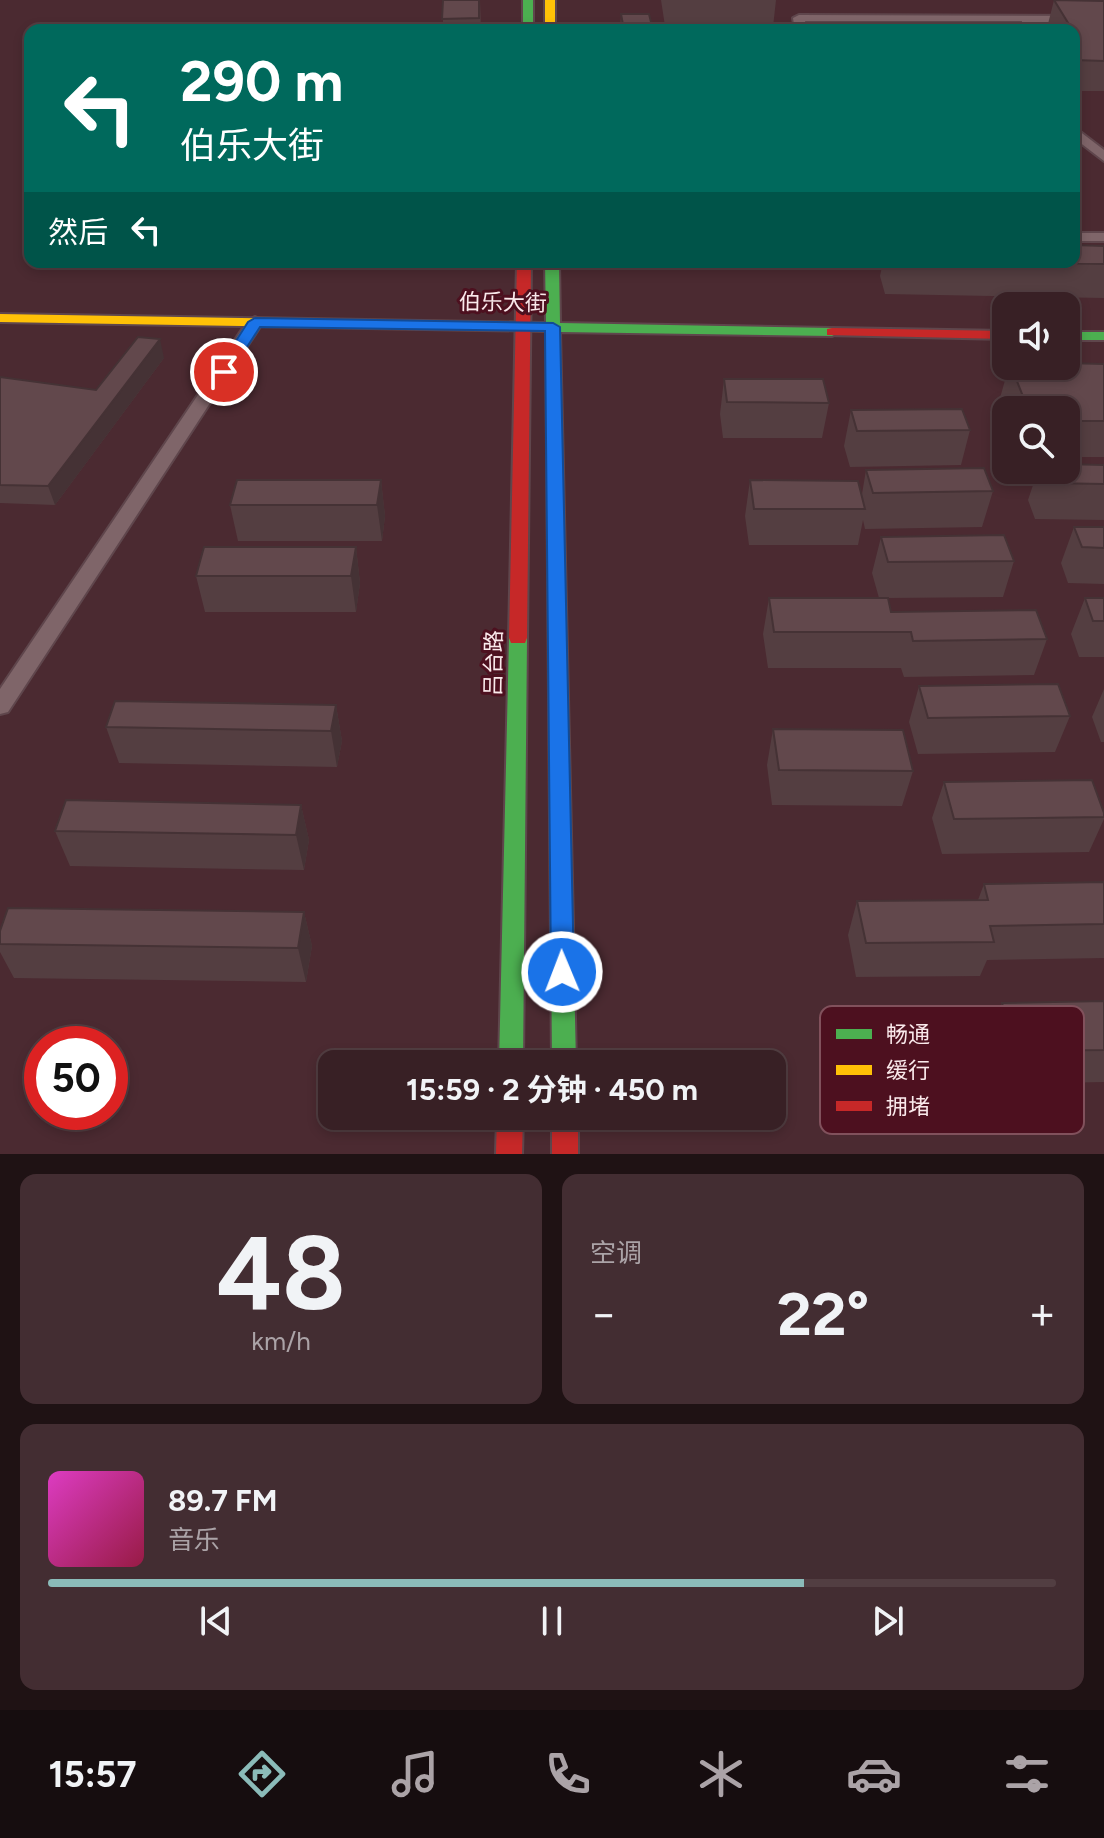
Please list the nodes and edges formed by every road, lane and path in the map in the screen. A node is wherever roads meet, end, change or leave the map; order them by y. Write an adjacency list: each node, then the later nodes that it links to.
1 (528, 0): 4 (main road)
2 (550, 0): 5 (main road)
3 (1104, 19): 7 (street)
4 (528, 24)
5 (550, 24)
6 (800, 24): 7 (street)
7 (1028, 24)
8 (1080, 136): 9 (street)
9 (1104, 157)
10 (1080, 237): 11 (street)
11 (1104, 237)
12 (524, 268): 16 (main road, 吕台路)
13 (552, 268): 17 (main road)
14 (0, 318): 15 (main road, 伯乐大街)
15 (255, 322): 16 (main road, 伯乐大街); 21 (street)
16 (523, 326): 17 (main road, 伯乐大街); 22 (main road, 吕台路)
17 (553, 327): 18 (main road, 伯乐大街); 23 (main road)
18 (992, 335)
19 (1080, 336): 20 (main road)
20 (1104, 336)
21 (0, 706)
22 (511, 1050)
23 (564, 1050)
24 (510, 1130): 26 (main road)
25 (565, 1130): 27 (main road)
26 (509, 1154)
27 (565, 1154)

